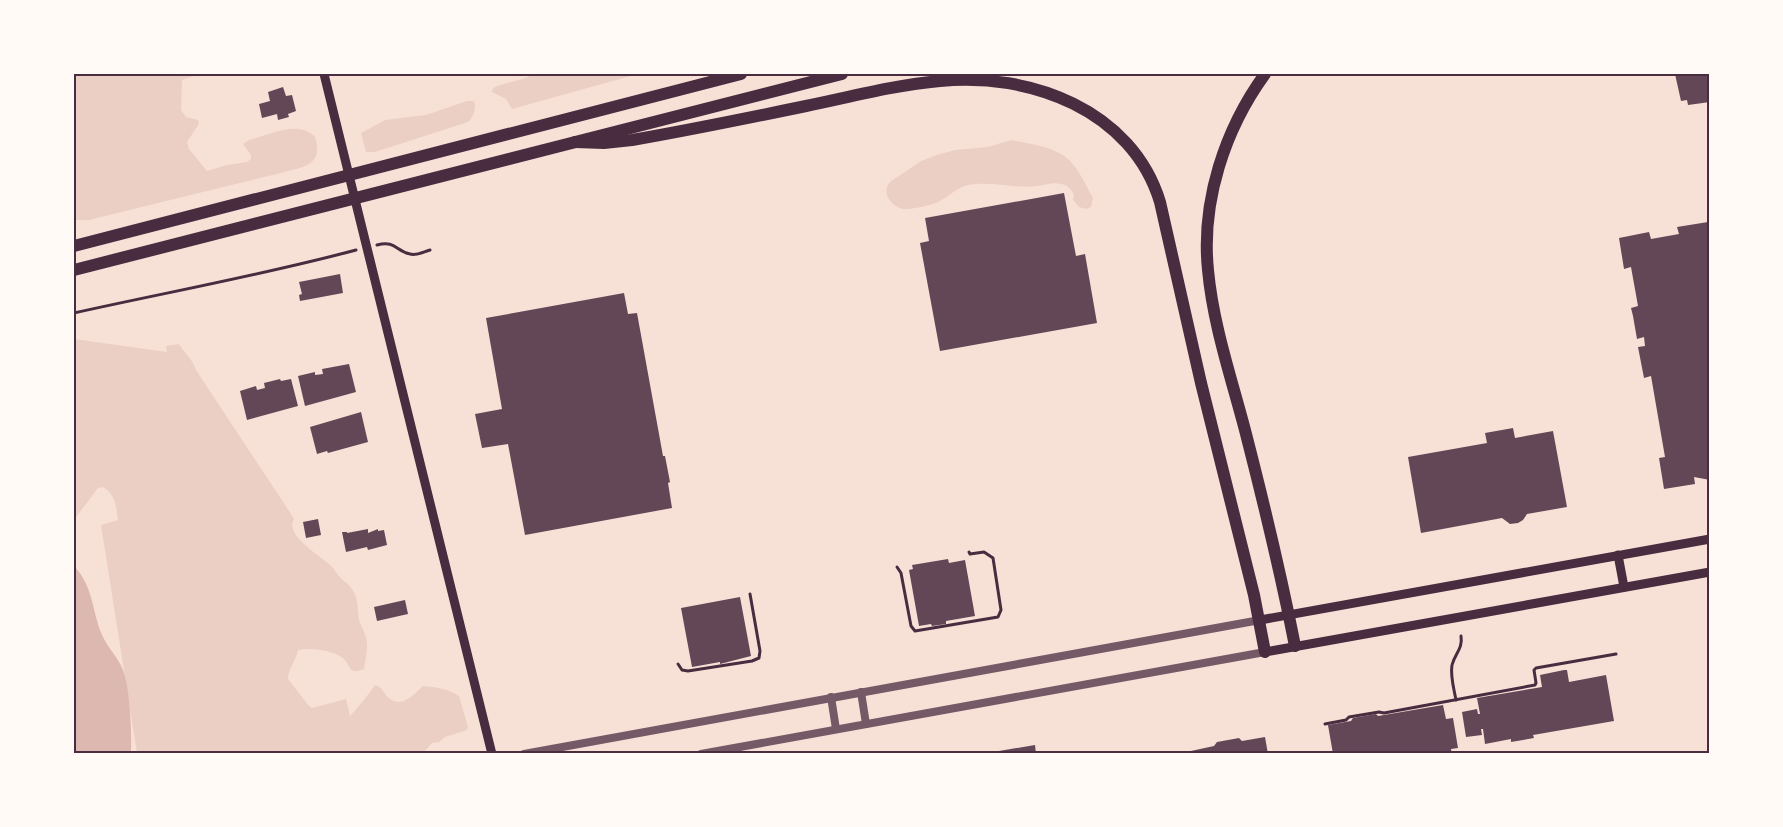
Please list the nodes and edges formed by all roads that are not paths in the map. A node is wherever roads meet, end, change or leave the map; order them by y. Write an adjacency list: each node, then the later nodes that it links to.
1 (324, 74): 20 (main road)
2 (741, 74): 6 (highway)
3 (842, 74): 5 (highway)
4 (1265, 74): 12 (highway)
5 (575, 142): 7 (highway); 13 (highway)
6 (74, 246)
7 (74, 270)
8 (1710, 538): 9 (main road)
9 (1618, 555): 11 (main road); 12 (main road)
10 (1710, 572): 11 (main road)
11 (1624, 587): 14 (main road)
12 (1289, 614): 13 (main road); 14 (highway)
13 (1260, 620): 15 (highway); 16 (street)
14 (1295, 646): 15 (main road)
15 (1265, 652): 18 (street)
16 (861, 692): 17 (street); 18 (street)
17 (831, 697): 19 (street); 21 (street)
18 (867, 724): 19 (street)
19 (836, 729): 22 (street)
20 (492, 753)
21 (524, 753)
22 (701, 753)

